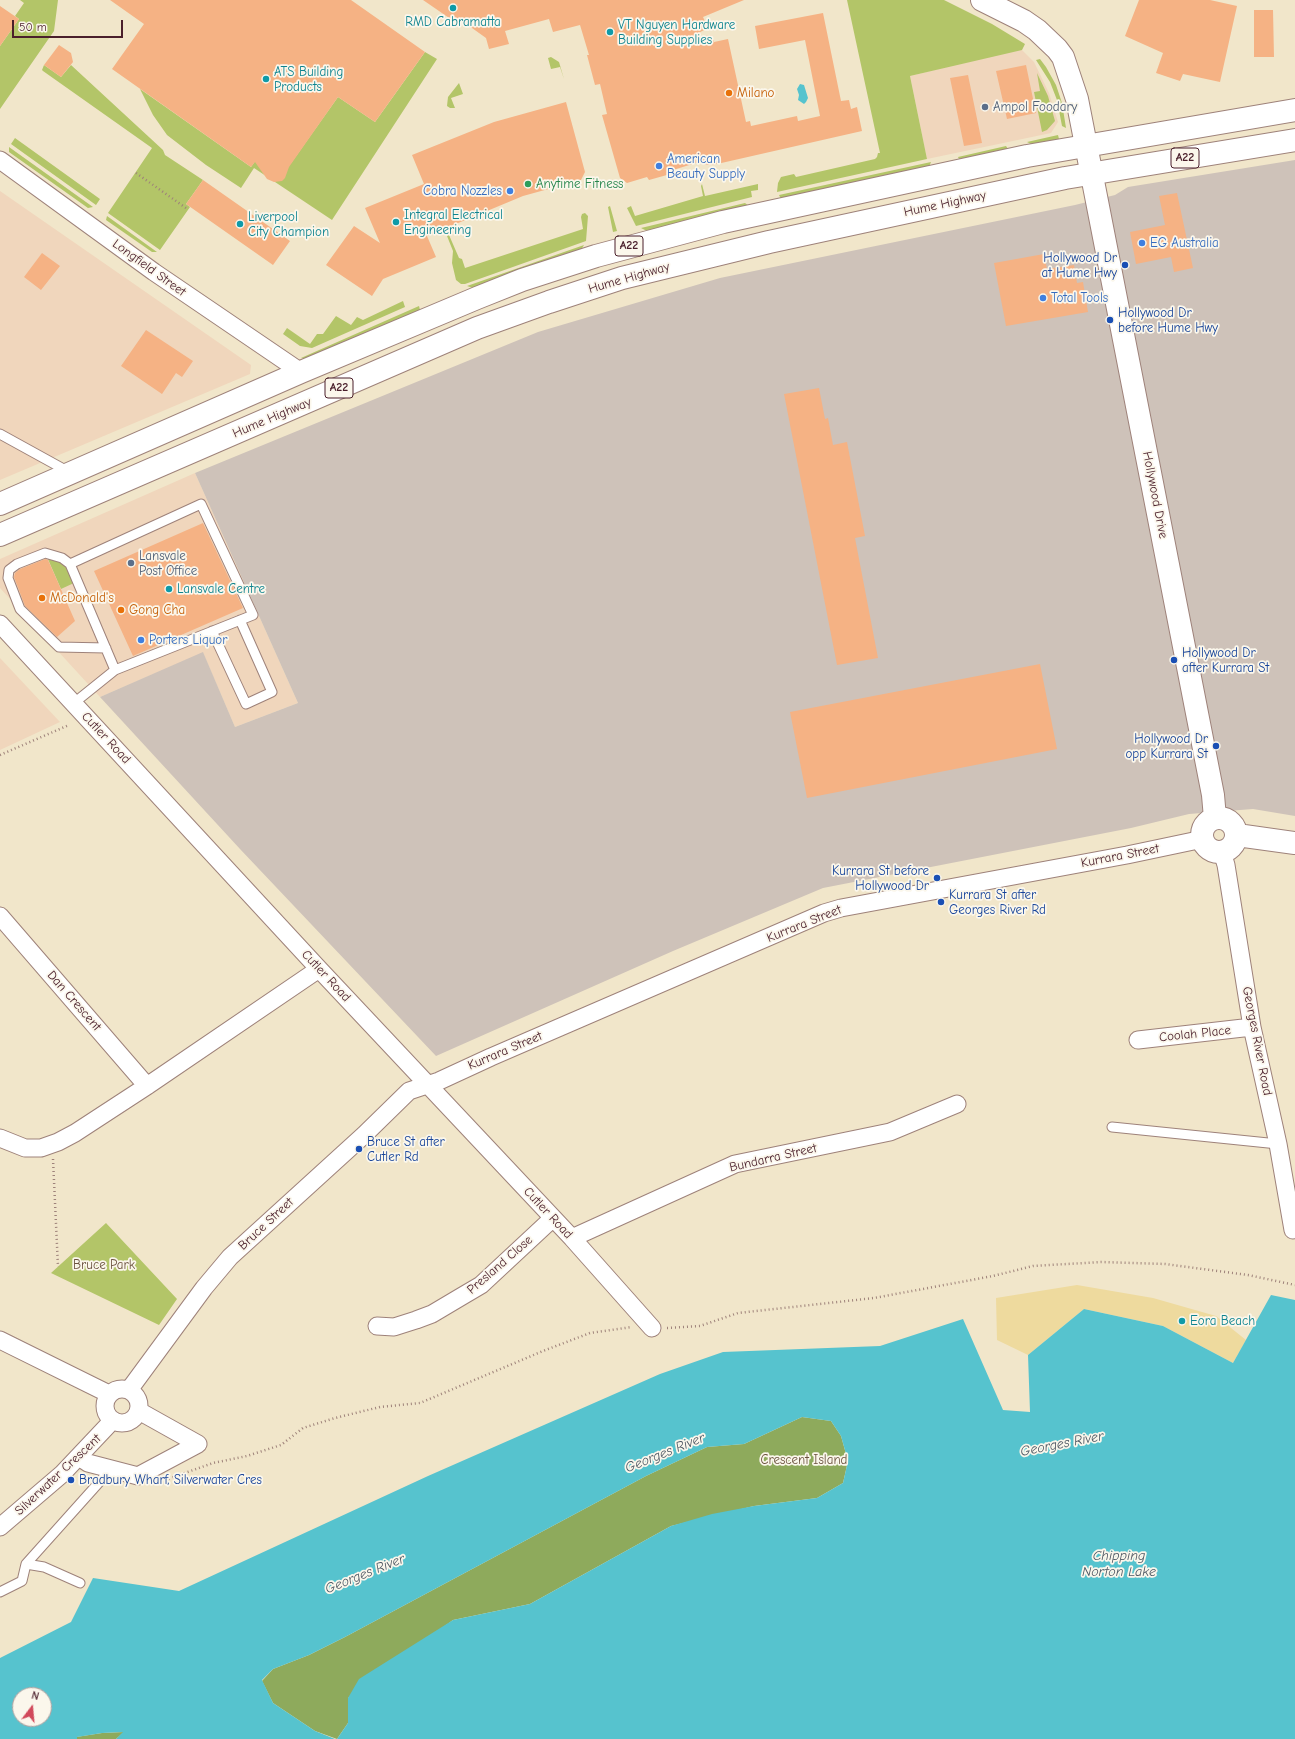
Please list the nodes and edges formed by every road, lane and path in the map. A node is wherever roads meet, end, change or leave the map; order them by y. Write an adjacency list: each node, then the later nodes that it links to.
1 (982, 0): 4 (main road, Hollywood Drive)
2 (1295, 110): 4 (main road, A22)
3 (1295, 140): 7 (main road, Hume Highway / A22)
4 (1087, 145): 7 (main road, Hollywood Drive); 9 (main road, A22)
5 (0, 160): 9 (street, Longfield Street)
6 (136, 173): 8 (path)
7 (1093, 173): 13 (main road, Hume Highway / A22); 23 (main road, Hollywood Drive)
8 (186, 208)
9 (301, 372): 11 (main road, A22)
10 (0, 434): 11 (lane)
11 (71, 473): 12 (main road, A22)
12 (0, 504)
13 (0, 535)
14 (70, 564): 15 (lane); 18 (lane); 18 (lane)
15 (240, 620): 17 (lane); 17 (lane)
16 (0, 624): 20 (street, Cutler Road)
17 (212, 631): 19 (lane)
18 (106, 648): 19 (lane)
19 (115, 670): 20 (lane)
20 (74, 703): 29 (street, Cutler Road)
21 (69, 725): 22 (path)
22 (0, 755)
23 (1215, 818): 24 (main road); 25 (main road)
24 (1237, 835): 26 (main road); 27 (main road)
25 (1202, 840): 27 (main road); 32 (street, Kurrara Street)
26 (1295, 843)
27 (1222, 852): 30 (street, Georges River Road)
28 (0, 916): 33 (street, Dan Crescent)
29 (319, 969): 32 (street, Cutler Road); 33 (street)
30 (1252, 1028): 31 (street, Coolah Place); 38 (street, Georges River Road)
31 (1138, 1040)
32 (428, 1084): 39 (street, Cutler Road); 47 (street, Bruce Street)
33 (147, 1086): 37 (street)
34 (957, 1104): 41 (street, Bundarra Street)
35 (1112, 1127): 38 (lane)
36 (0, 1138): 37 (street)
37 (53, 1144): 42 (path)
38 (1278, 1144): 40 (street, Georges River Road)
39 (553, 1218): 41 (street, Cutler Road); 44 (street, Presland Close)
40 (1293, 1230)
41 (572, 1238): 45 (street, Cutler Road)
42 (58, 1267)
43 (1295, 1285): 45 (path)
44 (376, 1326)
45 (652, 1328): 53 (path)
46 (0, 1340): 48 (street)
47 (129, 1390): 48 (street); 49 (street)
48 (109, 1394): 50 (street)
49 (139, 1411): 50 (street); 52 (street)
50 (113, 1420): 51 (street, Silverwater Crescent)
51 (79, 1457): 52 (street); 54 (street, Silverwater Crescent)
52 (109, 1469): 55 (lane)
53 (161, 1482)
54 (0, 1527)
55 (26, 1564): 56 (lane); 57 (lane)
56 (80, 1583)
57 (0, 1592)

